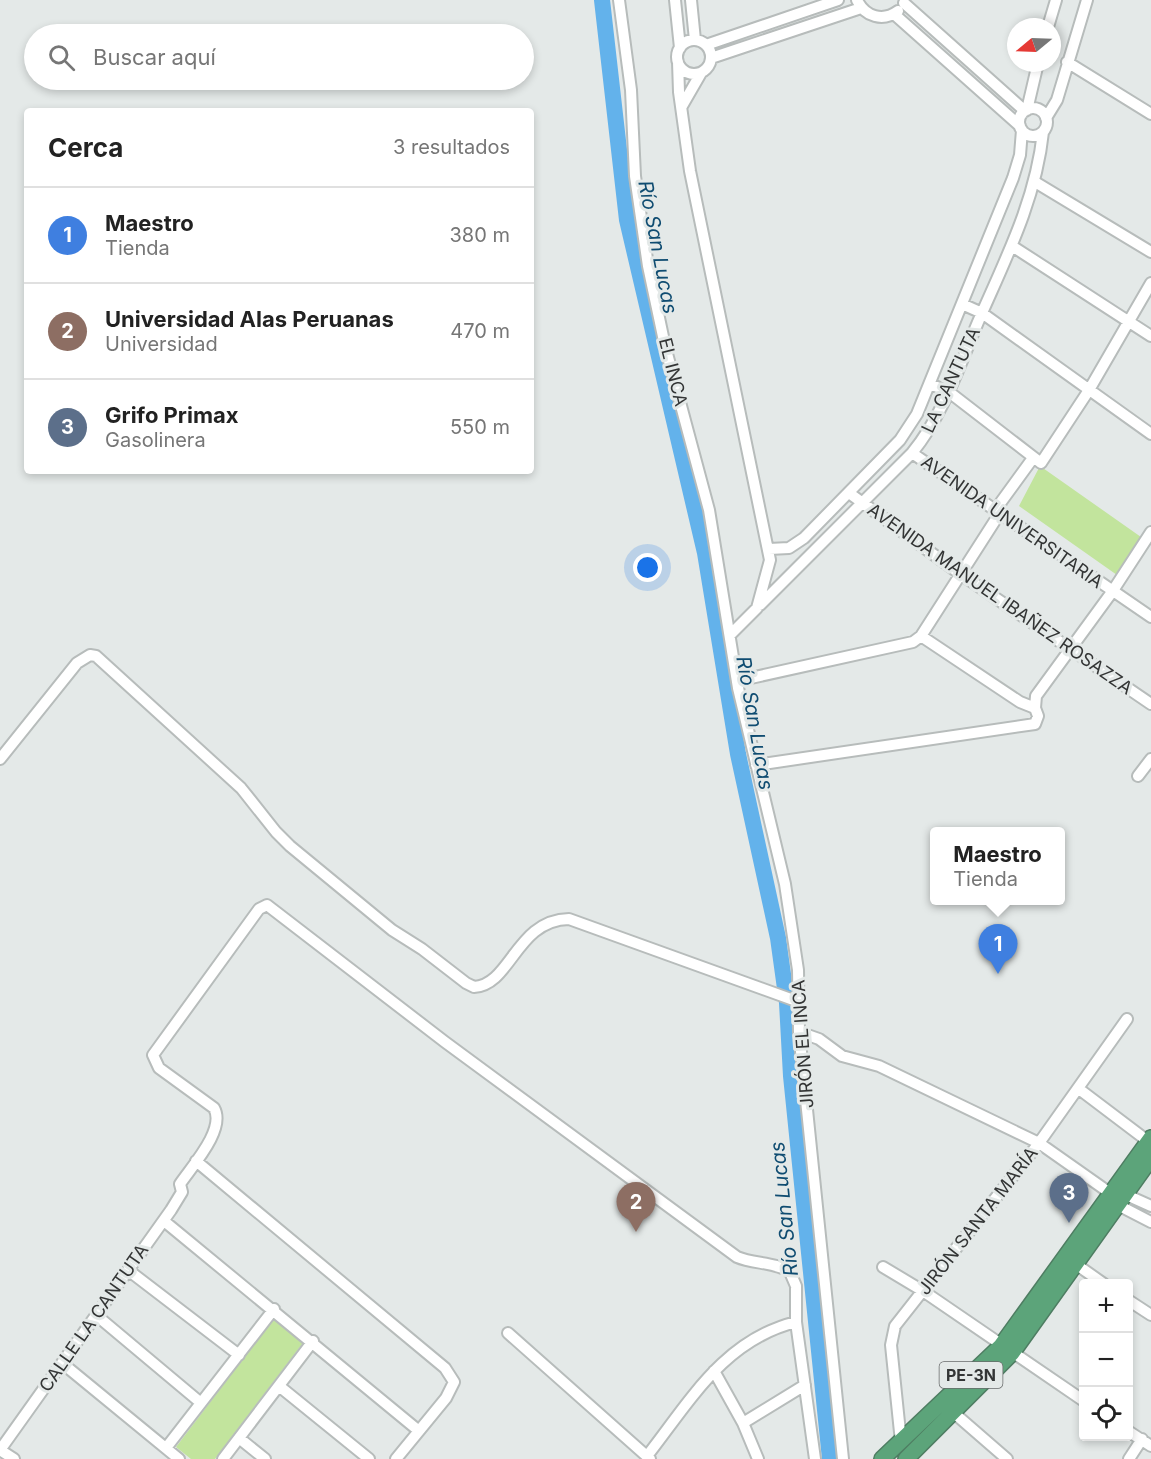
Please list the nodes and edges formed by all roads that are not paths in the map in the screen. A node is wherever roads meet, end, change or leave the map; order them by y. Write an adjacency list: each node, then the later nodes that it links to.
1 (619, 0): 50 (street, EL INCA)
2 (675, 0): 13 (street)
3 (691, 0): 11 (street)
4 (838, 0): 12 (street)
5 (1056, 0): 10 (street)
6 (1086, 0): 16 (street, LA CANTUTA)
7 (905, 1): 9 (street); 20 (street)
8 (859, 4): 9 (street); 14 (street)
9 (894, 14): 23 (street)
10 (1051, 18)
11 (695, 40): 12 (street); 13 (street)
12 (706, 45): 14 (street)
13 (680, 48): 15 (street)
14 (711, 58): 18 (street)
15 (678, 62): 18 (street); 19 (street)
16 (1067, 62): 21 (street); 22 (street, LA CANTUTA)
17 (1036, 72): 20 (street, LA CANTUTA)
18 (701, 73): 19 (street)
19 (682, 106): 43 (street)
20 (1026, 110): 22 (street); 23 (street, LA CANTUTA)
21 (1151, 114)
22 (1046, 118): 24 (street, LA CANTUTA)
23 (1021, 128): 24 (street); 29 (street, LA CANTUTA)
24 (1043, 132): 25 (street, LA CANTUTA)
25 (1035, 182): 26 (street, LA CANTUTA); 27 (street)
26 (1012, 246): 30 (street, LA CANTUTA); 31 (street)
27 (1151, 252)
28 (1151, 283): 31 (street)
29 (962, 304): 30 (street); 33 (street, LA CANTUTA)
30 (982, 313): 34 (street); 35 (street, LA CANTUTA)
31 (1128, 321): 32 (street); 34 (street)
32 (1151, 336)
33 (930, 384): 35 (street); 39 (street, LA CANTUTA)
34 (1089, 390): 36 (street); 38 (street)
35 (949, 392): 37 (street, LA CANTUTA); 38 (street)
36 (1151, 434)
37 (912, 453): 40 (street, LA CANTUTA); 41 (street, AVENIDA UNIVERSITARIA)
38 (1037, 461): 41 (street)
39 (849, 493): 40 (street, AVENIDA MANUEL IBAÑEZ ROSAZZA); 43 (street, LA CANTUTA)
40 (862, 504): 45 (street, AVENIDA MANUEL IBAÑEZ ROSAZZA); 46 (street, LA CANTUTA)
41 (998, 513): 45 (street); 47 (street, AVENIDA UNIVERSITARIA)
42 (1151, 532): 47 (street)
43 (769, 549): 44 (street)
44 (770, 567): 46 (street); 48 (street)
45 (959, 573): 51 (street); 52 (street, AVENIDA MANUEL IBAÑEZ ROSAZZA)
46 (788, 577): 48 (street, LA CANTUTA)
47 (1112, 592): 49 (street, AVENIDA UNIVERSITARIA); 52 (street)
48 (757, 608): 50 (street, LA CANTUTA)
49 (1151, 617)
50 (730, 635): 53 (street, JIRÓN EL INCA)
51 (921, 636): 53 (street); 55 (street)
52 (1071, 650): 54 (street, AVENIDA MANUEL IBAÑEZ ROSAZZA); 55 (street)
53 (737, 681): 58 (street, JIRÓN EL INCA)
54 (1149, 699)
55 (1035, 708): 58 (street)
56 (0, 759): 60 (street)
57 (1151, 759): 59 (street)
58 (756, 765): 60 (street, JIRÓN EL INCA)
59 (1138, 776)
60 (797, 1001): 62 (street, JIRÓN EL INCA)
61 (1127, 1019): 63 (street, JIRÓN SANTA MARÍA)
62 (799, 1032): 65 (street); 110 (street, JIRÓN EL INCA)
63 (1079, 1089): 64 (street); 65 (street, JIRÓN SANTA MARÍA)
64 (1150, 1140): 68 (highway, PE-3N)
65 (1039, 1143): 68 (street); 76 (street, JIRÓN SANTA MARÍA)
66 (1151, 1158): 68 (highway, PE-3N)
67 (196, 1161): 70 (street, CALLE LA CANTUTA); 81 (street, CALLE LA CANTUTA); 94 (street)
68 (1118, 1197): 69 (street); 71 (street); 72 (highway, PE-3N)
69 (1151, 1206)
70 (164, 1221): 74 (street, CALLE LA CANTUTA); 78 (street)
71 (1151, 1222)
72 (1070, 1260): 75 (street); 84 (highway, PE-3N)
73 (883, 1268): 76 (street)
74 (128, 1270): 79 (street, CALLE LA CANTUTA); 85 (street)
75 (1097, 1279)
76 (923, 1291): 84 (street); 97 (street, JIRÓN SANTA MARÍA)
77 (1133, 1303): 80 (street)
78 (274, 1309): 83 (street); 85 (street)
79 (96, 1315): 86 (street, CALLE LA CANTUTA); 91 (street)
80 (1151, 1315)
81 (796, 1322): 87 (street); 88 (street)
82 (508, 1333): 101 (street)
83 (313, 1341): 89 (street); 94 (street)
84 (1006, 1349): 90 (street); 92 (highway, PE-3N); 97 (highway, PE-3N)
85 (239, 1355): 91 (street)
86 (62, 1363): 99 (street); 100 (street, CALLE LA CANTUTA)
87 (714, 1371): 93 (street); 101 (street)
88 (805, 1385): 93 (street); 109 (street)
89 (279, 1386): 96 (street); 106 (street)
90 (1079, 1398)
91 (201, 1403): 99 (street)
92 (954, 1413): 112 (highway, PE-3N); 113 (street)
93 (743, 1423): 108 (street)
94 (419, 1431): 107 (street)
95 (1133, 1434): 98 (street)
96 (238, 1438): 104 (street); 105 (street)
97 (901, 1442): 111 (highway, PE-3N)
98 (1146, 1443): 114 (street)
99 (166, 1449): 103 (street)
100 (0, 1450): 102 (street)
101 (648, 1458)
102 (14, 1459)
103 (179, 1459)
104 (223, 1459)
105 (265, 1459)
106 (369, 1459)
107 (396, 1459)
108 (758, 1459)
109 (815, 1459)
110 (843, 1459)
111 (882, 1459)
112 (906, 1459)
113 (1007, 1459)
114 (1129, 1459)

